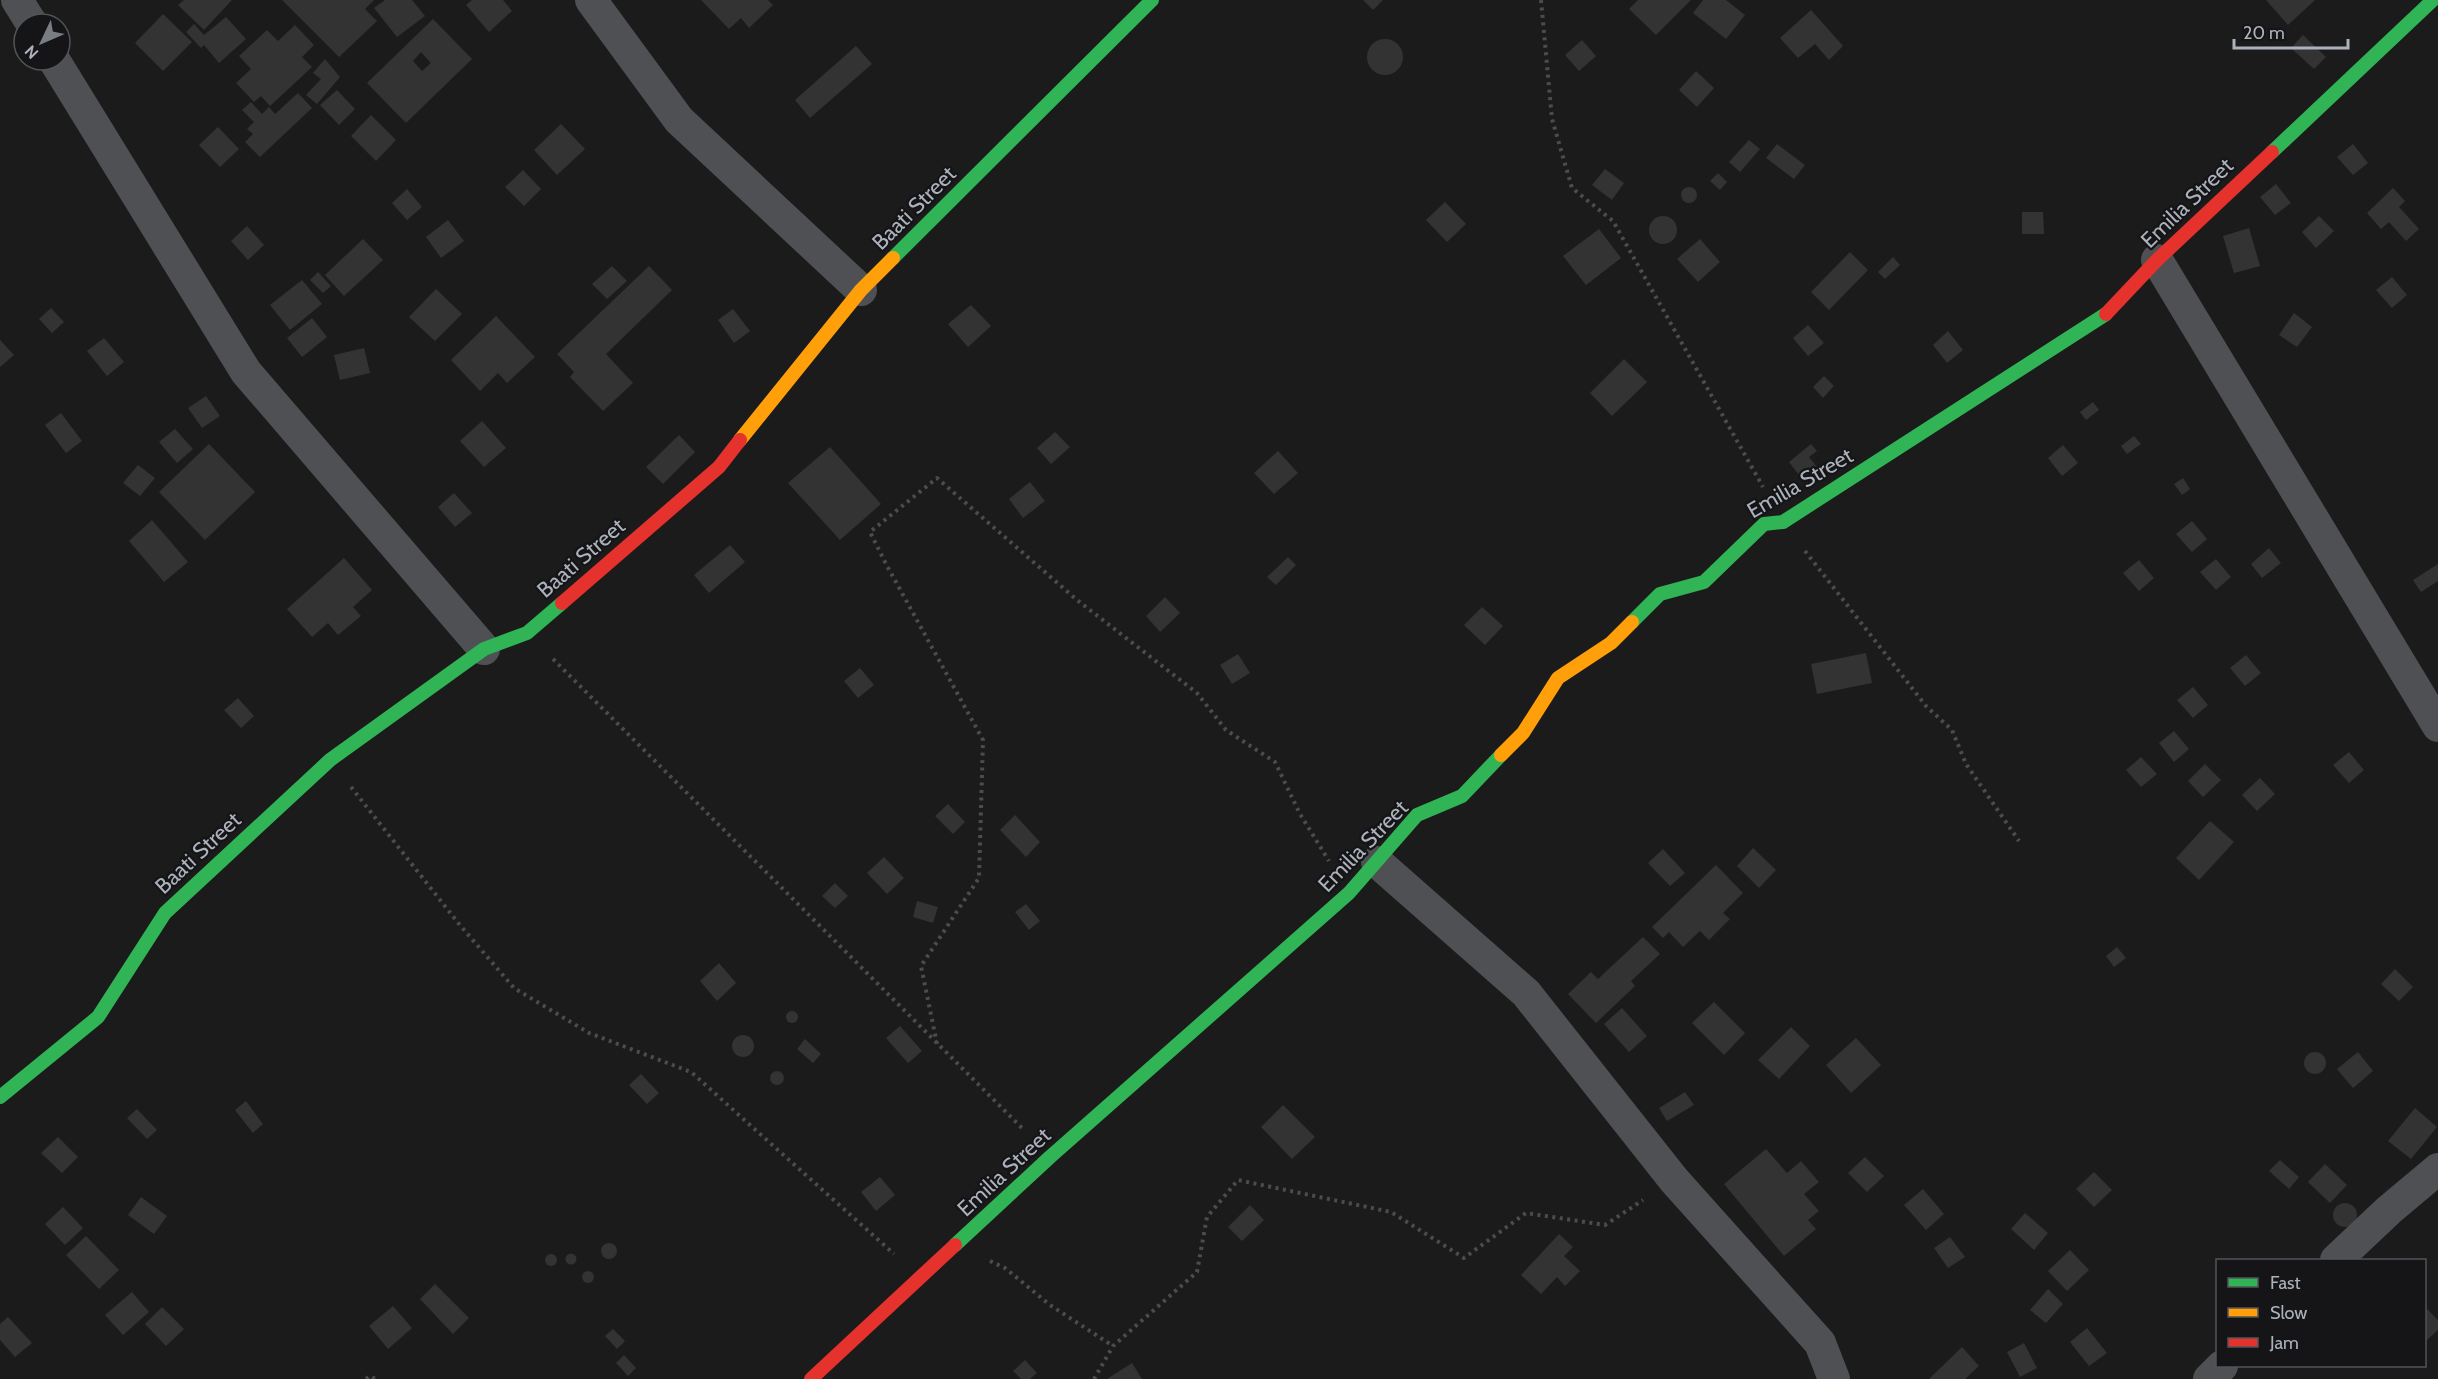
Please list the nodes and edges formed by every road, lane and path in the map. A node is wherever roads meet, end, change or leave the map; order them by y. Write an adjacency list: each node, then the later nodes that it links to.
1 (591, 0): 7 (street)
2 (1152, 0): 7 (street, Baati Street)
3 (1541, 0): 8 (path)
4 (2433, 0): 6 (street, Emilia Street)
5 (61, 72): 10 (street)
6 (2157, 260): 8 (street, Emilia Street); 11 (street)
7 (861, 290): 9 (street, Baati Street)
8 (1783, 522): 13 (path); 14 (street, Emilia Street)
9 (527, 633): 10 (street, Baati Street); 16 (path)
10 (484, 649): 12 (street, Baati Street)
11 (2438, 726)
12 (330, 760): 17 (street, Baati Street); 23 (path)
13 (2019, 841)
14 (1377, 862): 15 (street, Emilia Street); 20 (street)
15 (1349, 893): 16 (path); 18 (street, Emilia Street)
16 (937, 1044): 18 (path)
17 (0, 1097)
18 (1050, 1156): 21 (street, Emilia Street)
19 (2438, 1169): 22 (street)
20 (1674, 1180): 24 (path); 30 (street)
21 (956, 1245): 23 (street, Emilia Street); 24 (path)
22 (2337, 1259)
23 (921, 1278): 28 (street, Emilia Street)
24 (1113, 1346): 29 (path)
25 (2220, 1367): 31 (street)
26 (366, 1379): 27 (path)
27 (375, 1379)
28 (811, 1379)
29 (1094, 1379)
30 (1834, 1379)
31 (2210, 1379)

